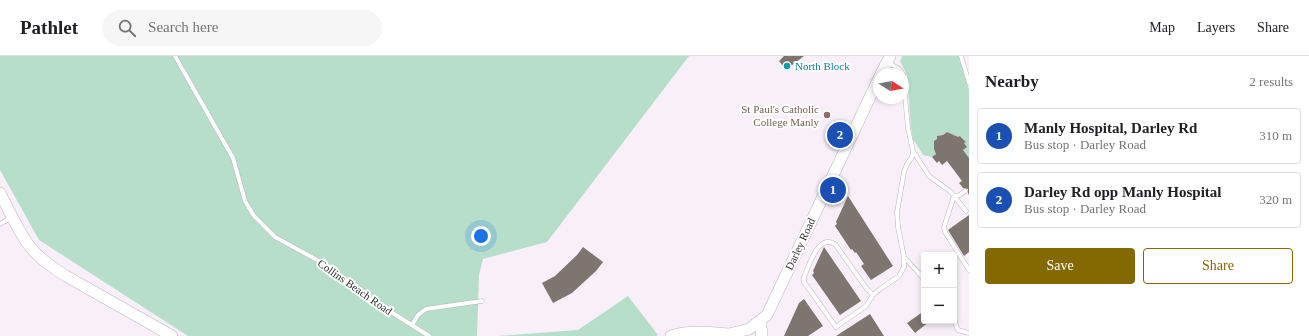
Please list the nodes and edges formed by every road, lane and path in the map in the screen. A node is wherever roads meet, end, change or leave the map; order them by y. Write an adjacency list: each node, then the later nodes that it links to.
1 (175, 56): 22 (lane, Collins Beach Road)
2 (961, 56): 5 (lane)
3 (888, 59): 4 (lane)
4 (898, 68)
5 (969, 83)
6 (873, 91): 20 (street, Darley Road)
7 (906, 104): 8 (lane)
8 (913, 151): 11 (lane); 15 (lane)
9 (965, 191): 11 (lane)
10 (0, 193): 13 (street)
11 (954, 196): 12 (lane); 16 (lane)
12 (966, 211)
13 (12, 217): 14 (lane); 25 (street)
14 (0, 224)
15 (904, 257): 17 (lane); 18 (lane)
16 (969, 270)
17 (921, 276)
18 (873, 295): 18 (lane)
19 (482, 301): 22 (lane)
20 (760, 322): 24 (street); 28 (street)
21 (956, 324): 23 (lane)
22 (412, 325): 26 (lane, Collins Beach Road)
23 (969, 333)
24 (724, 335): 27 (street)
25 (172, 336)
26 (429, 336)
27 (671, 336)
28 (761, 336)

